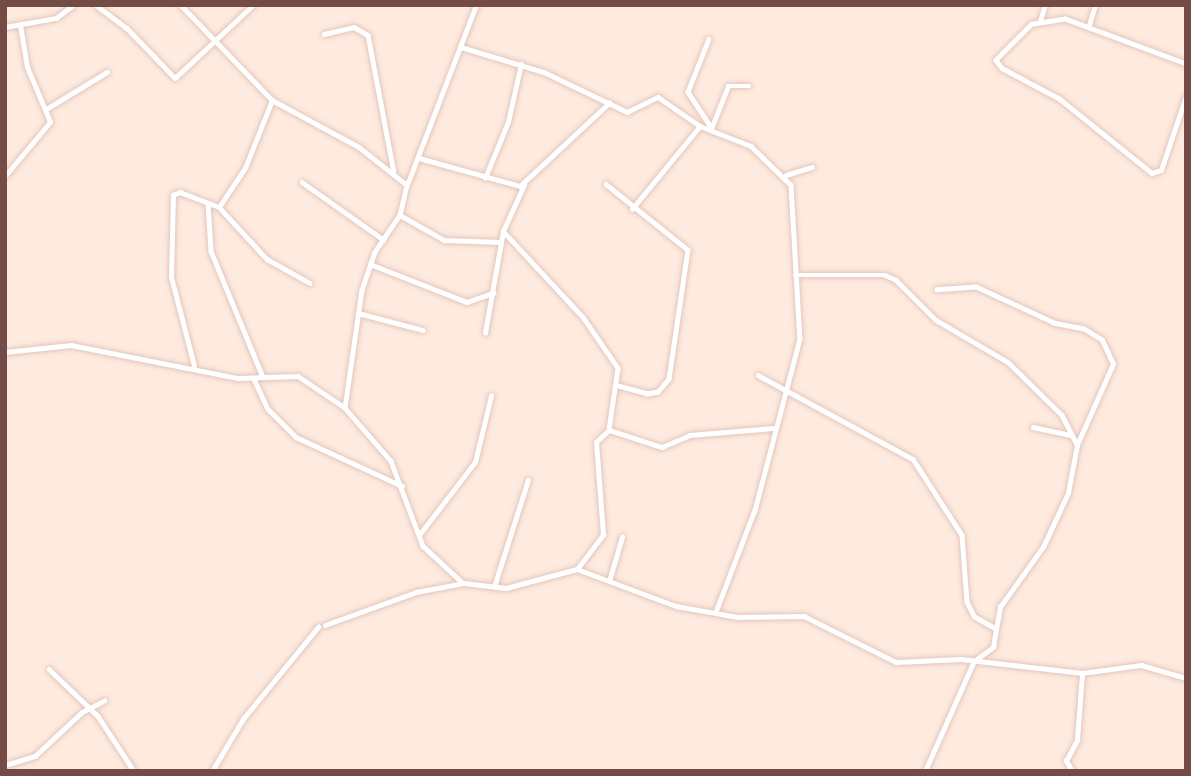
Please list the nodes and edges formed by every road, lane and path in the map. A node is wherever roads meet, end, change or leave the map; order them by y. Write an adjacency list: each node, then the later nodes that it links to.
1 (73, 5): 9 (street)
2 (96, 5): 14 (street)
3 (181, 5): 14 (street)
4 (253, 5): 14 (street)
5 (476, 5): 15 (street)
6 (1045, 5): 8 (street)
7 (1095, 5): 10 (street)
8 (1040, 21): 10 (street); 20 (street)
9 (20, 25): 11 (street); 23 (street)
10 (1089, 25): 17 (street)
11 (5, 27)
12 (324, 34): 28 (street)
13 (709, 39): 25 (street)
14 (215, 44): 21 (street)
15 (461, 47): 16 (street); 26 (street)
16 (521, 64): 22 (street); 31 (street)
17 (1186, 64)
18 (107, 72): 23 (street)
19 (749, 86): 25 (street)
20 (1186, 96)
21 (272, 100): 28 (street); 37 (street)
22 (608, 103): 24 (street); 34 (street)
23 (48, 108): 30 (street)
24 (700, 126): 25 (street); 38 (street)
25 (711, 128): 29 (street)
26 (419, 158): 31 (street); 35 (street)
27 (812, 167): 29 (street)
28 (394, 173): 35 (street)
29 (785, 175): 44 (street)
30 (5, 176)
31 (485, 178): 34 (street)
32 (302, 182): 41 (street)
33 (606, 184): 38 (street)
34 (524, 185): 40 (street)
35 (407, 186): 39 (street)
36 (208, 203): 37 (street); 52 (street); 54 (street)
37 (219, 207): 45 (street)
38 (632, 209): 56 (street)
39 (400, 215): 41 (street); 42 (street)
40 (503, 231): 42 (street); 56 (street)
41 (384, 240): 43 (street)
42 (501, 242): 47 (street)
43 (370, 264): 47 (street); 48 (street)
44 (795, 275): 57 (street); 63 (street)
45 (310, 283)
46 (937, 290): 64 (street)
47 (494, 293): 50 (street)
48 (358, 313): 49 (street); 59 (street)
49 (423, 330)
50 (485, 333)
51 (5, 352): 52 (street)
52 (194, 367): 55 (street)
53 (758, 375): 57 (street)
54 (262, 377): 55 (street); 59 (street)
55 (254, 379): 66 (street)
56 (615, 385): 62 (street)
57 (785, 387): 61 (street); 76 (street)
58 (491, 396): 67 (street)
59 (345, 408): 66 (street)
60 (1032, 427): 63 (street)
61 (773, 428): 62 (street); 73 (street)
62 (609, 430): 69 (street)
63 (1071, 436): 64 (street)
64 (1077, 445): 76 (street)
65 (528, 480): 72 (street)
66 (403, 486): 67 (street)
67 (419, 536): 71 (street)
68 (622, 537): 70 (street)
69 (577, 569): 70 (street); 72 (street)
70 (610, 578): 73 (street)
71 (464, 583): 72 (street); 74 (street)
72 (494, 587)
73 (716, 612): 77 (street)
74 (325, 625)
75 (318, 627): 85 (street)
76 (994, 628): 77 (street)
77 (974, 661): 79 (street); 86 (street)
78 (49, 669): 82 (street)
79 (1082, 673): 80 (street); 87 (street)
80 (1186, 678)
81 (104, 701): 82 (street)
82 (90, 707): 83 (street); 84 (street)
83 (5, 765)
84 (134, 771)
85 (212, 771)
86 (925, 771)
87 (1072, 771)

